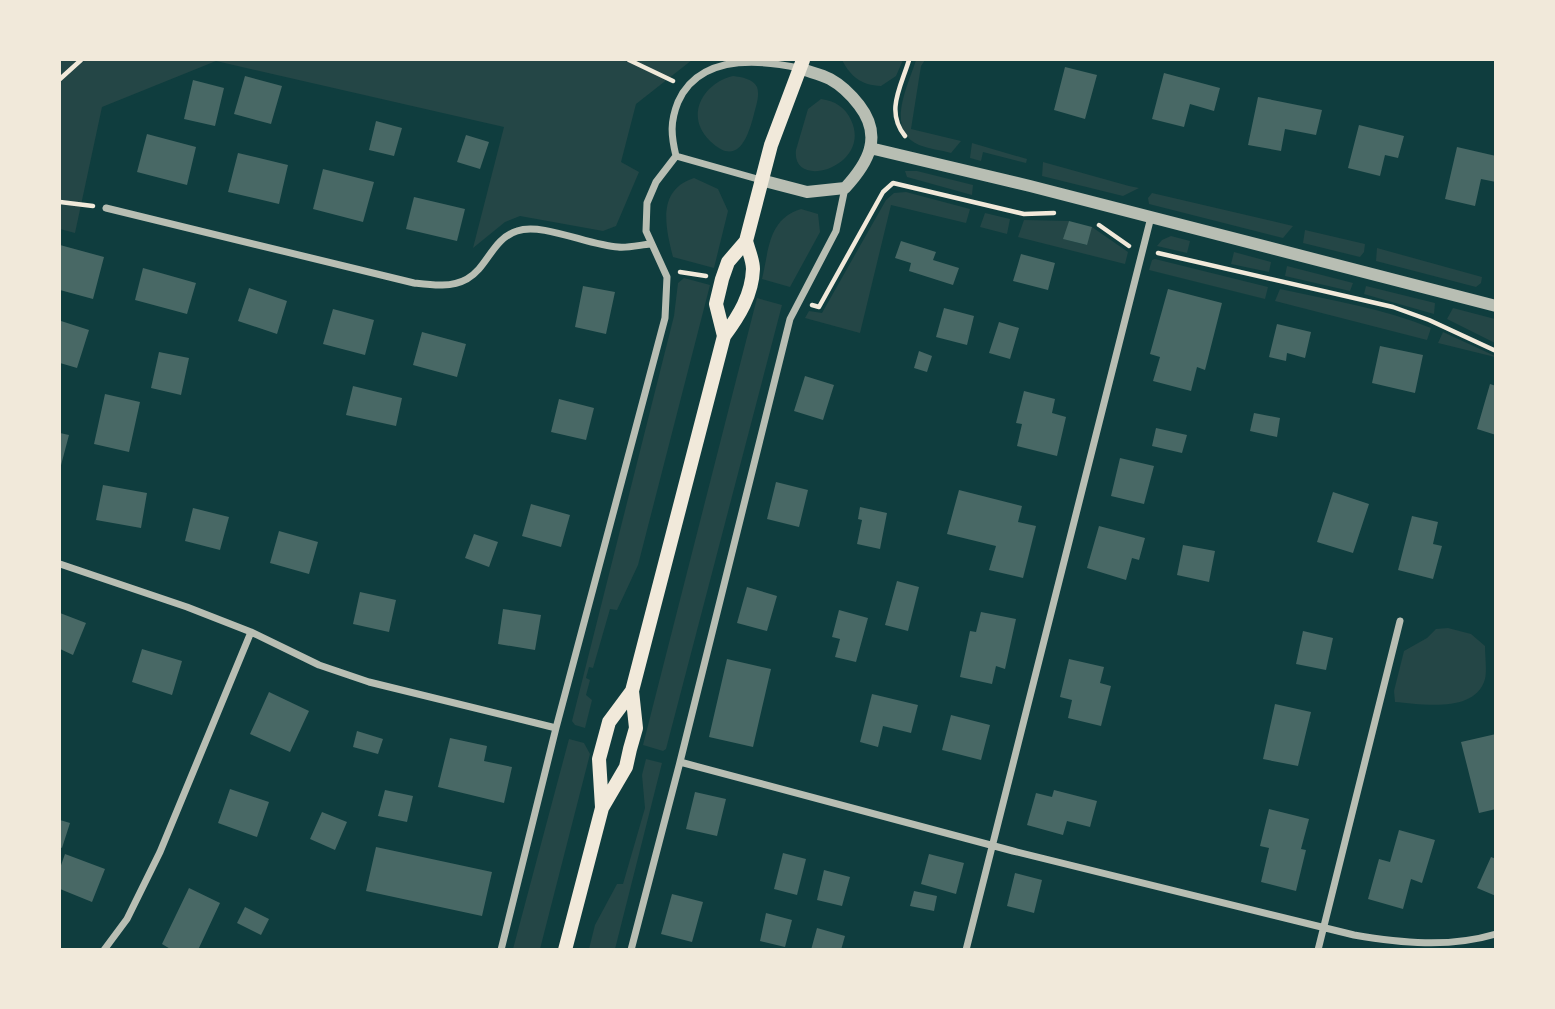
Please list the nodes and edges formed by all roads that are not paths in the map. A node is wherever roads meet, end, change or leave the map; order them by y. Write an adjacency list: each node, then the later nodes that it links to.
1 (801, 64): 2 (street); 3 (street); 4 (main road)
2 (870, 148): 5 (street); 7 (street)
3 (676, 156): 4 (street); 9 (street)
4 (761, 180): 5 (street); 8 (main road)
5 (845, 187): 17 (street)
6 (106, 208): 9 (street)
7 (1151, 217): 10 (street); 19 (street)
8 (746, 241): 11 (main road); 11 (main road)
9 (650, 244): 16 (street)
10 (1496, 306)
11 (724, 336): 15 (main road)
12 (60, 564): 14 (street)
13 (1400, 621): 20 (street)
14 (251, 632): 16 (street); 22 (street)
15 (632, 691): 18 (main road); 18 (main road)
16 (556, 728): 23 (street)
17 (680, 762): 19 (street); 25 (street)
18 (602, 808): 24 (main road)
19 (993, 846): 20 (street); 26 (street)
20 (1324, 929): 21 (street); 27 (street)
21 (1496, 934)
22 (104, 950)
23 (501, 950)
24 (565, 950)
25 (631, 950)
26 (966, 950)
27 (1318, 950)

